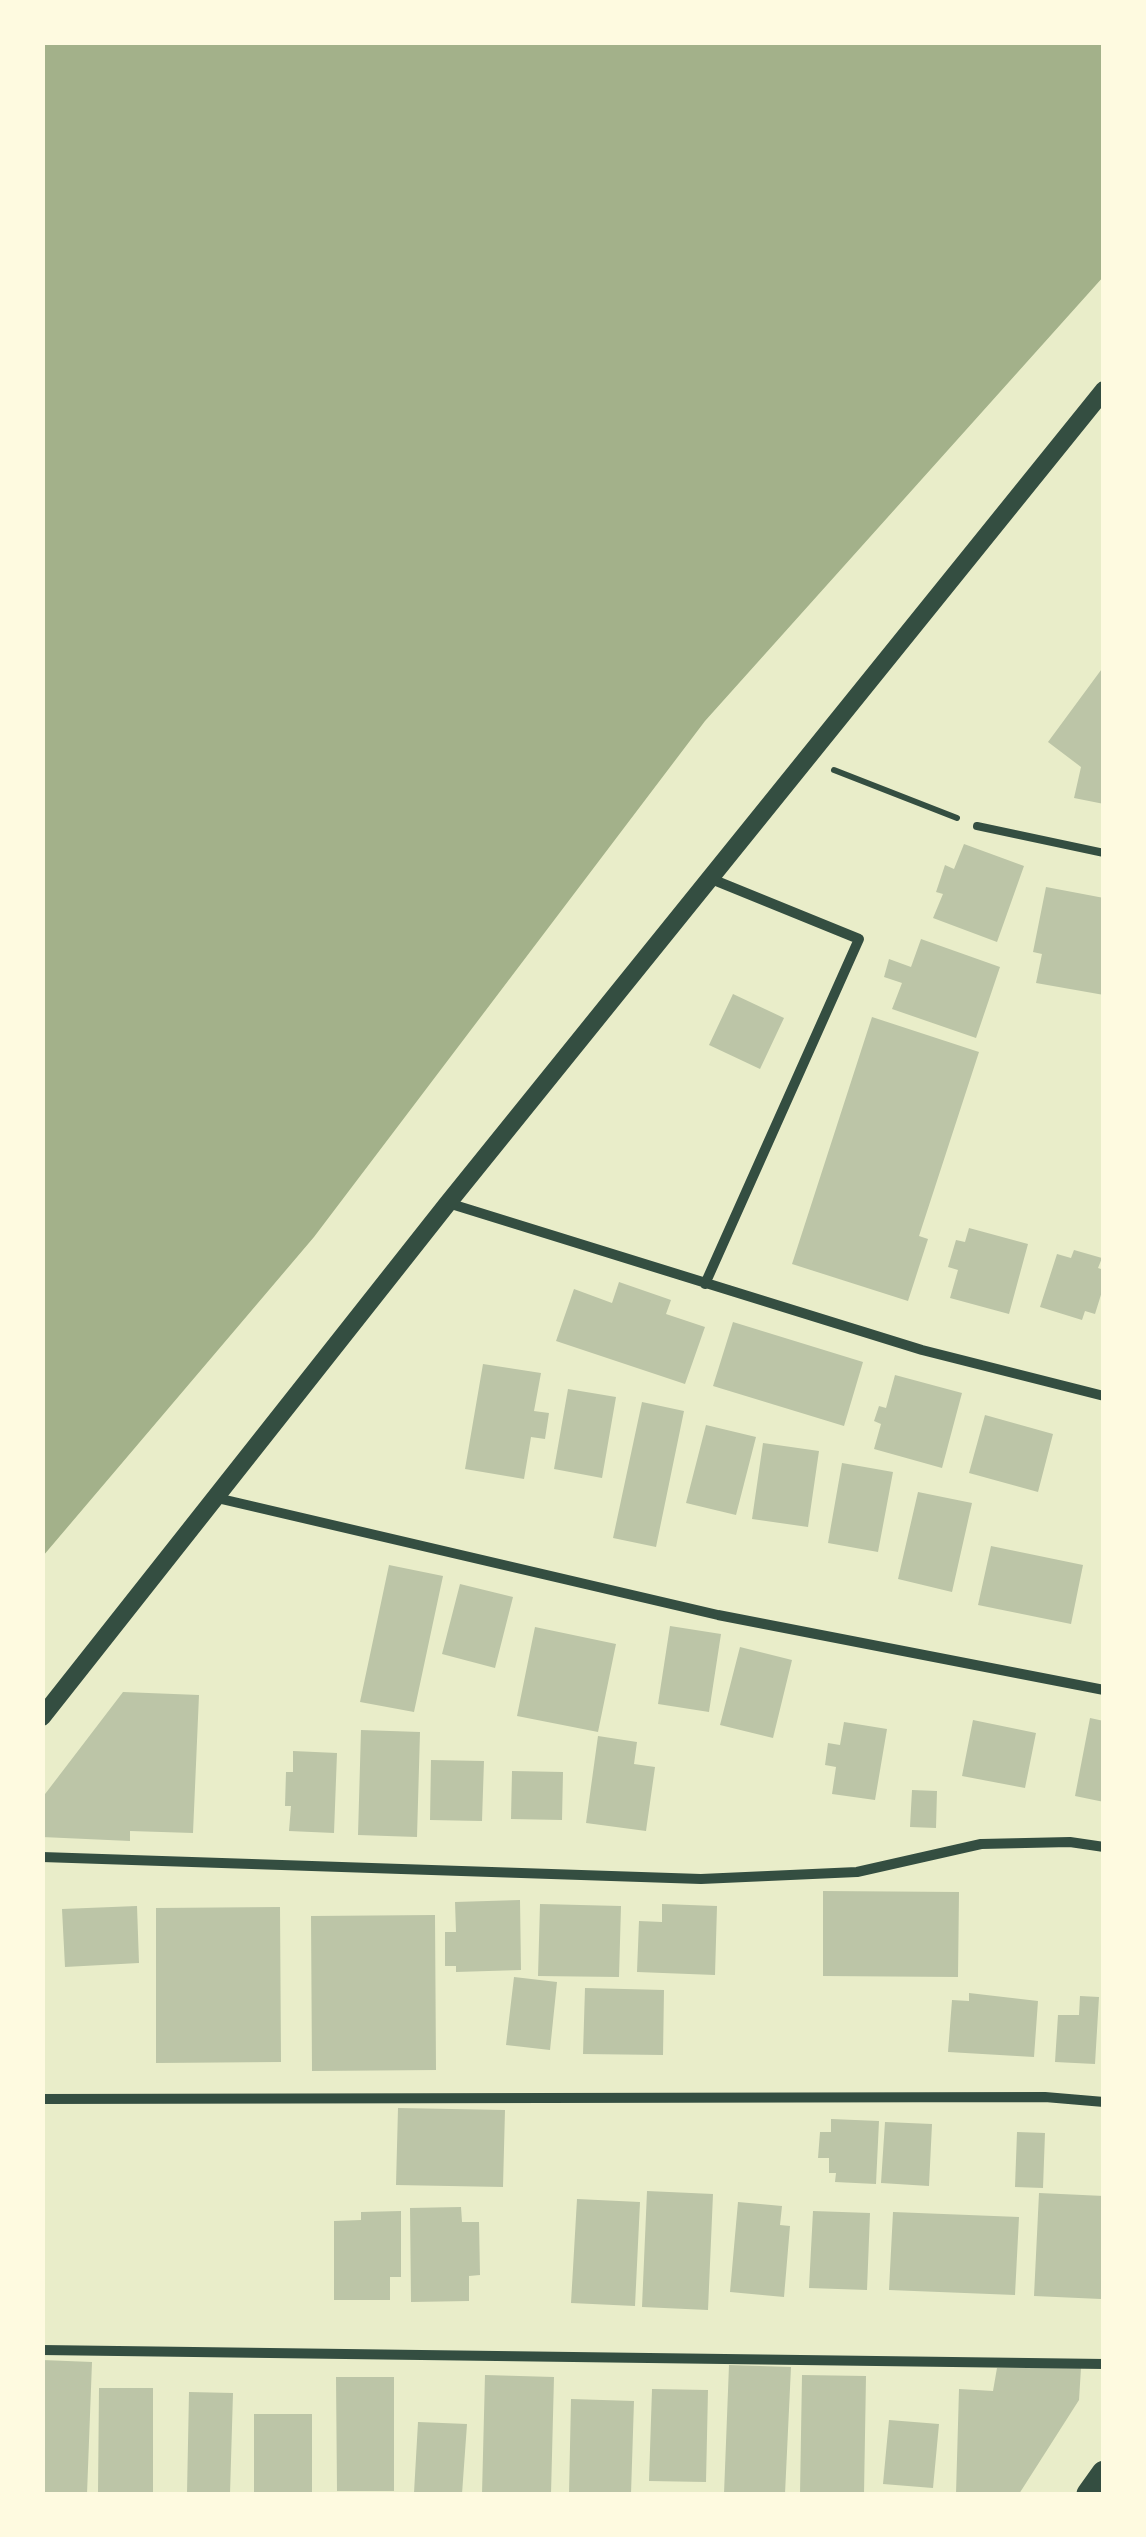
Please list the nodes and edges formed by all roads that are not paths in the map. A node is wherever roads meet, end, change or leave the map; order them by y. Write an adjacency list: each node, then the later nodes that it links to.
1 (1104, 390): 4 (street)
2 (977, 826): 3 (lane)
3 (1104, 853)
4 (710, 878): 5 (street); 6 (street)
5 (448, 1203): 6 (street); 8 (street)
6 (706, 1284): 7 (street)
7 (1104, 1396)
8 (218, 1498): 9 (street); 10 (street)
9 (1104, 1690)
10 (42, 1718)
11 (1104, 1848): 12 (street)
12 (42, 1856)
13 (42, 2099): 14 (street)
14 (1104, 2102)
15 (42, 2350): 16 (street)
16 (1104, 2364)
17 (1104, 2473): 18 (main road)
18 (1089, 2494)

